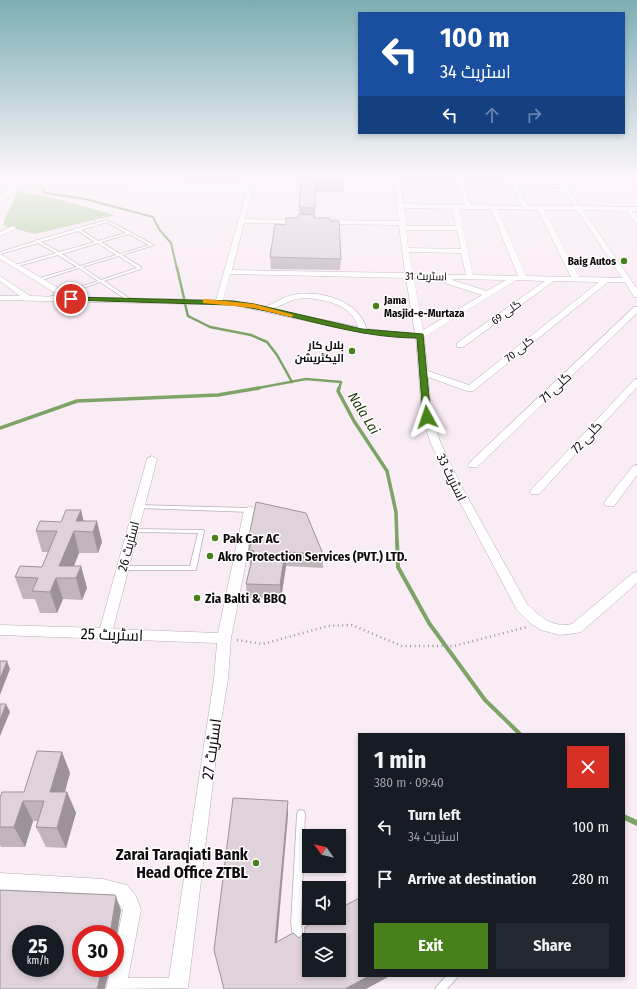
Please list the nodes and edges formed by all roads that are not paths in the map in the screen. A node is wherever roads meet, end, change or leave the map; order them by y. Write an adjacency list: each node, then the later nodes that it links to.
1 (106, 221): 15 (lane)
2 (107, 221): 16 (lane)
3 (240, 221): 27 (street)
4 (251, 221): 10 (street)
5 (402, 221): 12 (street, اسٹریٹ 33)
6 (458, 221): 14 (street)
7 (498, 221): 33 (street)
8 (547, 221): 36 (street)
9 (585, 221): 38 (street)
10 (309, 222)
11 (317, 222): 12 (street)
12 (402, 225): 14 (street); 20 (street, اسٹریٹ 33)
13 (13, 228): 17 (street)
14 (460, 228): 21 (street)
15 (77, 229): 18 (lane); 19 (lane)
16 (129, 233): 19 (lane); 24 (lane)
17 (0, 234)
18 (37, 241): 22 (lane); 23 (lane)
19 (98, 242): 22 (lane); 24 (lane)
20 (405, 250): 21 (street); 28 (street, اسٹریٹ 33)
21 (465, 251): 30 (street)
22 (58, 253): 25 (lane); 26 (lane)
23 (0, 254): 25 (street)
24 (119, 255): 26 (lane); 39 (lane)
25 (16, 266): 35 (street)
26 (80, 267): 35 (lane); 39 (lane)
27 (226, 272): 28 (street, اسٹریٹ 31); 48 (street)
28 (409, 276): 29 (street, اسٹریٹ 31); 52 (street, اسٹریٹ 33)
29 (452, 277): 30 (street, اسٹریٹ 31); 41 (street)
30 (470, 277): 32 (street, اسٹریٹ 31)
31 (0, 278): 44 (street)
32 (514, 278): 33 (street, اسٹریٹ 31); 41 (street)
33 (523, 278): 34 (street, اسٹریٹ 31)
34 (553, 278): 36 (street, اسٹریٹ 31); 53 (street, گلی 69)
35 (41, 279): 40 (street)
36 (576, 279): 37 (street, اسٹریٹ 31)
37 (607, 279): 38 (street, اسٹریٹ 31); 54 (street, گلی 70)
38 (627, 280): 42 (street)
39 (102, 281): 40 (lane); 47 (lane)
40 (62, 294): 45 (lane); 46 (street)
41 (488, 294): 52 (street)
42 (637, 296)
43 (0, 298): 44 (street)
44 (29, 299): 45 (street)
45 (45, 299): 46 (street)
46 (71, 299): 47 (street)
47 (128, 299): 48 (street)
48 (219, 302): 49 (street)
49 (265, 309): 51 (street); 51 (street)
50 (637, 309): 57 (street, گلی 71)
51 (362, 331): 52 (street)
52 (420, 336): 54 (street, اسٹریٹ 33)
53 (460, 345)
54 (424, 373): 65 (street, اسٹریٹ 33)
55 (637, 382): 59 (street, گلی 72)
56 (152, 459): 61 (street, اسٹریٹ 26)
57 (473, 465)
58 (637, 468): 60 (street)
59 (535, 492)
60 (610, 503)
61 (139, 508): 62 (lane); 63 (street, اسٹریٹ 26)
62 (250, 510): 68 (street, اسٹریٹ 27)
63 (133, 531): 64 (street, اسٹریٹ 26); 64 (lane)
64 (122, 568): 67 (street, اسٹریٹ 26)
65 (637, 576)
66 (0, 630): 67 (street, اسٹریٹ 25)
67 (105, 633): 68 (street, اسٹریٹ 25)
68 (224, 638): 74 (street, اسٹریٹ 27)
69 (301, 814): 71 (lane)
70 (0, 882): 73 (street)
71 (299, 944)
72 (452, 977): 75 (lane)
73 (116, 988): 74 (street)
74 (178, 988)
75 (440, 989)

